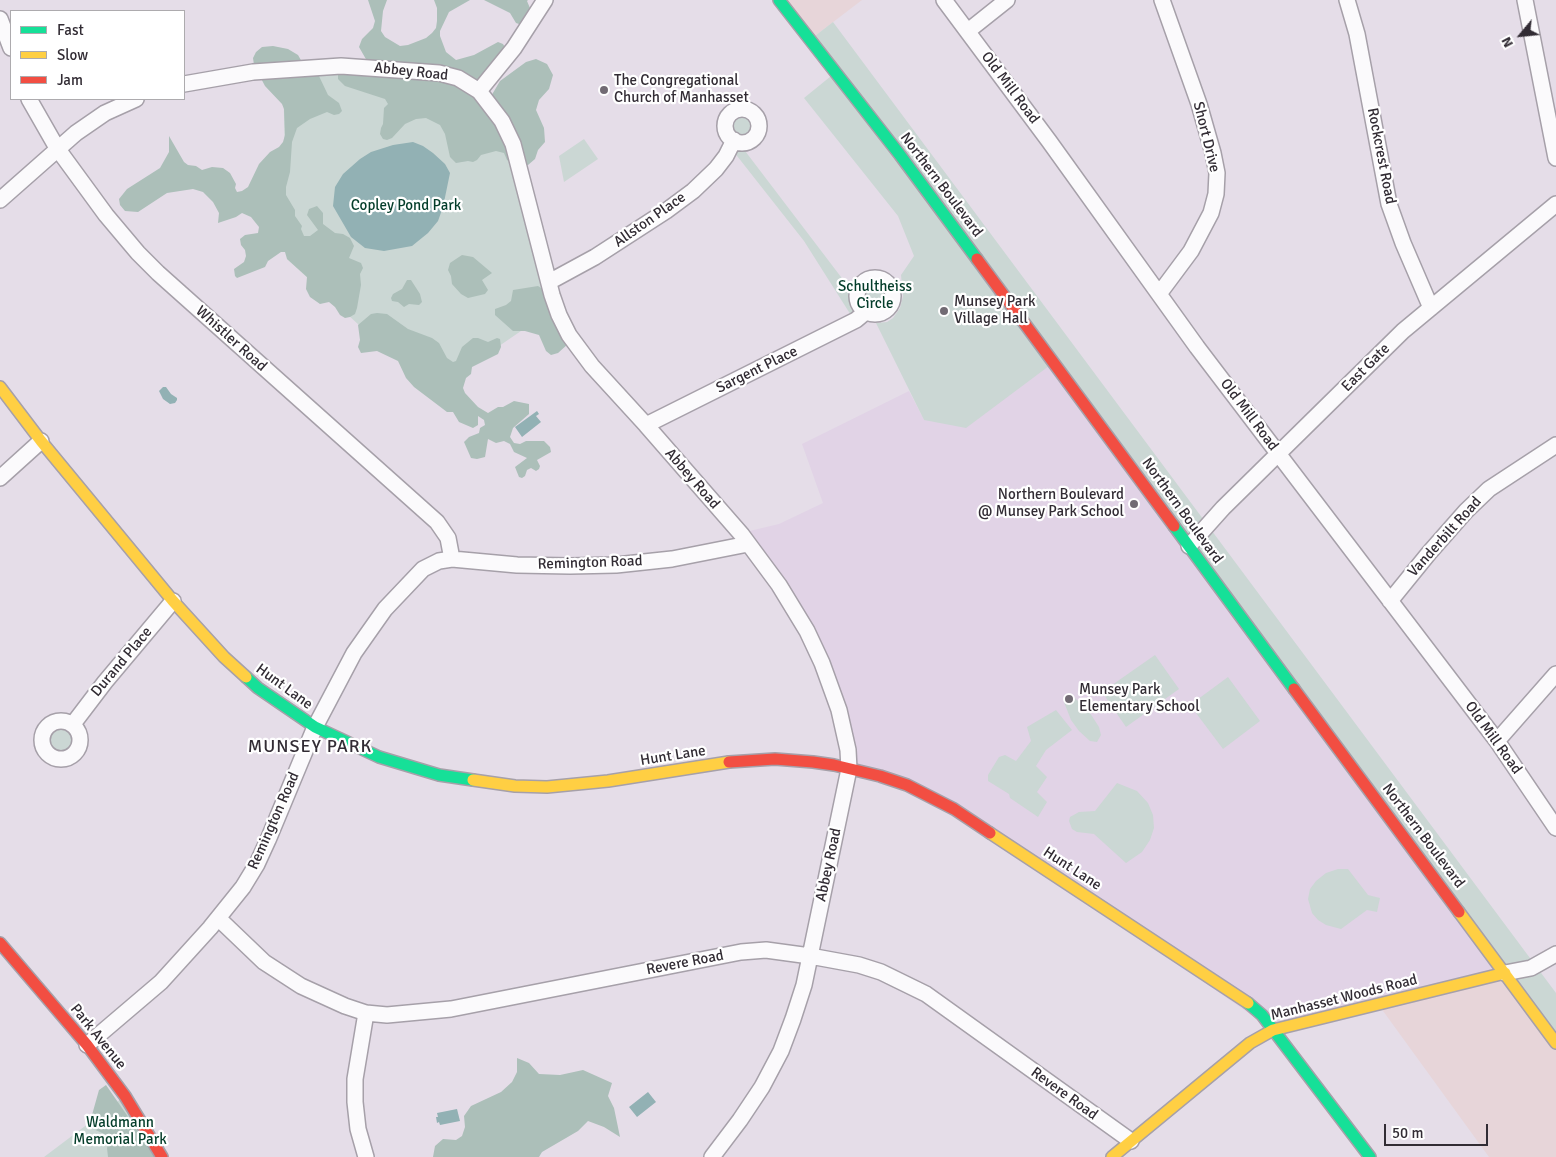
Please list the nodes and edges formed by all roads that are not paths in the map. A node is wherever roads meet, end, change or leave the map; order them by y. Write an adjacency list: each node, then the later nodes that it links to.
1 (545, 0): 12 (street)
2 (779, 0): 31 (street, Northern Boulevard)
3 (944, 0): 9 (street, Old Mill Road)
4 (1007, 0): 9 (street)
5 (1162, 0): 21 (street, Short Drive)
6 (1347, 0): 22 (street, Rockcrest Road)
7 (1525, 0): 17 (street)
8 (0, 19): 10 (street)
9 (968, 32): 21 (street, Old Mill Road)
10 (10, 45)
11 (185, 84): 12 (street, Abbey Road)
12 (479, 91): 20 (street, Abbey Road)
13 (30, 100): 16 (street, Whistler Road)
14 (134, 100): 16 (street)
15 (734, 140): 20 (street, Allston Place)
16 (57, 148): 18 (street); 32 (street, Whistler Road)
17 (1556, 158)
18 (0, 200)
19 (1556, 204): 22 (street, East Gate)
20 (549, 282): 25 (street, Abbey Road)
21 (1159, 294): 28 (street, Old Mill Road)
22 (1431, 308): 28 (street, East Gate)
23 (864, 310): 25 (street, Sargent Place)
24 (0, 386): 26 (street, Hunt Lane)
25 (646, 425): 30 (street, Abbey Road)
26 (41, 441): 29 (street); 33 (street, Hunt Lane)
27 (1556, 445): 34 (street, Vanderbilt Road)
28 (1279, 454): 31 (street, East Gate); 34 (street, Old Mill Road)
29 (0, 478)
30 (748, 544): 32 (street, Remington Road); 39 (street, Abbey Road)
31 (1189, 546): 45 (street, Northern Boulevard)
32 (452, 559): 37 (street, Remington Road)
33 (173, 601): 36 (street, Durand Place); 37 (street, Hunt Lane)
34 (1390, 601): 38 (street, Old Mill Road)
35 (1556, 674): 38 (street)
36 (73, 724)
37 (315, 727): 39 (street, Hunt Lane); 41 (street, Remington Road)
38 (1497, 741): 40 (street, Old Mill Road)
39 (849, 769): 44 (street, Abbey Road); 47 (street, Hunt Lane)
40 (1556, 828)
41 (218, 918): 46 (street, Revere Road); 49 (street, Remington Road)
42 (0, 943): 49 (street, Park Avenue)
43 (1556, 954): 45 (street)
44 (810, 956): 46 (street, Revere Road); 50 (street, Revere Road); 53 (street, Abbey Road)
45 (1505, 973): 47 (street, Manhasset Woods Road); 48 (street, Northern Boulevard)
46 (366, 1012): 52 (street)
47 (1274, 1030): 50 (street, Manhasset Woods Road); 55 (street, Hunt Lane)
48 (1556, 1043)
49 (87, 1045): 51 (street, Park Avenue)
50 (1131, 1141): 54 (street, Manhasset Woods Road)
51 (162, 1157)
52 (366, 1157)
53 (712, 1157)
54 (1112, 1157)
55 (1370, 1157)

